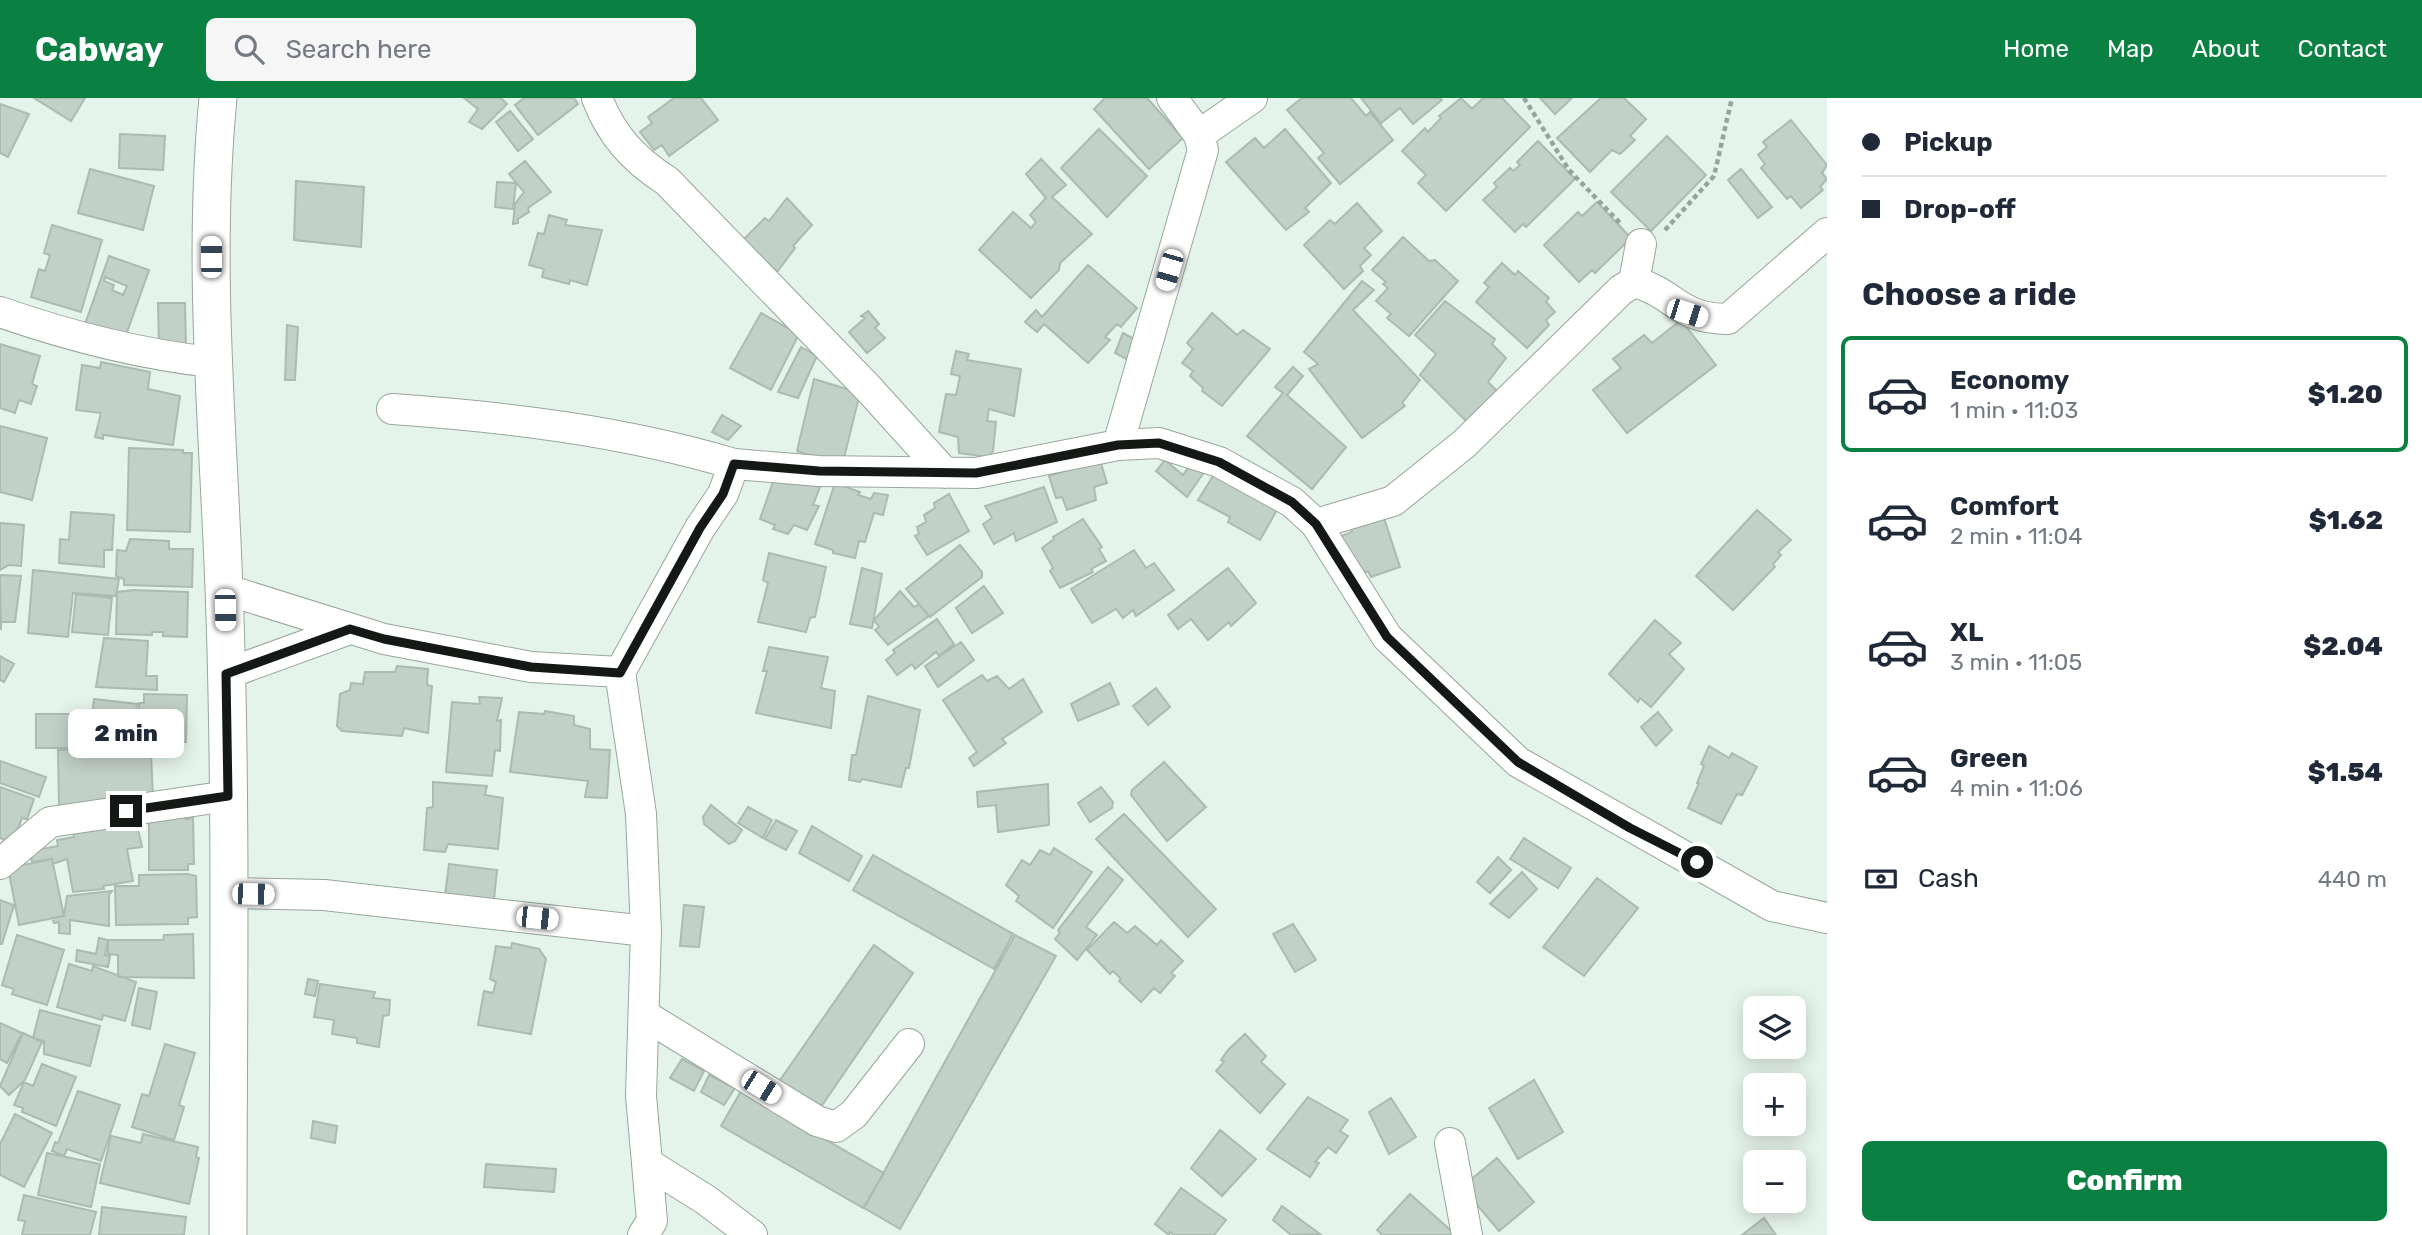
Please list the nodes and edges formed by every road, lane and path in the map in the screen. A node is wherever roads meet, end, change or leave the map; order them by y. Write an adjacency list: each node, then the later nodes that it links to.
1 (218, 98): 12 (main road)
2 (597, 98): 16 (street)
3 (1172, 98): 7 (street)
4 (1252, 98): 7 (street)
5 (1524, 98): 9 (path)
6 (1732, 98): 9 (path)
7 (1199, 135): 14 (street)
8 (1827, 233): 10 (street)
9 (1641, 244): 10 (street)
10 (1634, 282): 17 (street)
11 (0, 312): 12 (street)
12 (211, 362): 18 (main road)
13 (392, 409): 15 (street)
14 (1118, 445): 16 (street); 17 (street)
15 (734, 464): 16 (street); 20 (street)
16 (945, 473)
17 (1316, 524): 25 (street)
18 (224, 589): 19 (street); 21 (main road)
19 (350, 629): 20 (street); 21 (street)
20 (620, 673): 26 (street)
21 (226, 674): 22 (main road)
22 (228, 796): 23 (street); 24 (main road)
23 (0, 864)
24 (229, 893): 26 (street); 31 (main road)
25 (1827, 918)
26 (646, 931): 27 (street)
27 (644, 1015): 28 (street); 30 (street)
28 (909, 1044)
29 (1450, 1143): 34 (street)
30 (647, 1163): 32 (street); 33 (street)
31 (228, 1235)
32 (643, 1235)
33 (752, 1235)
34 (1467, 1235)

